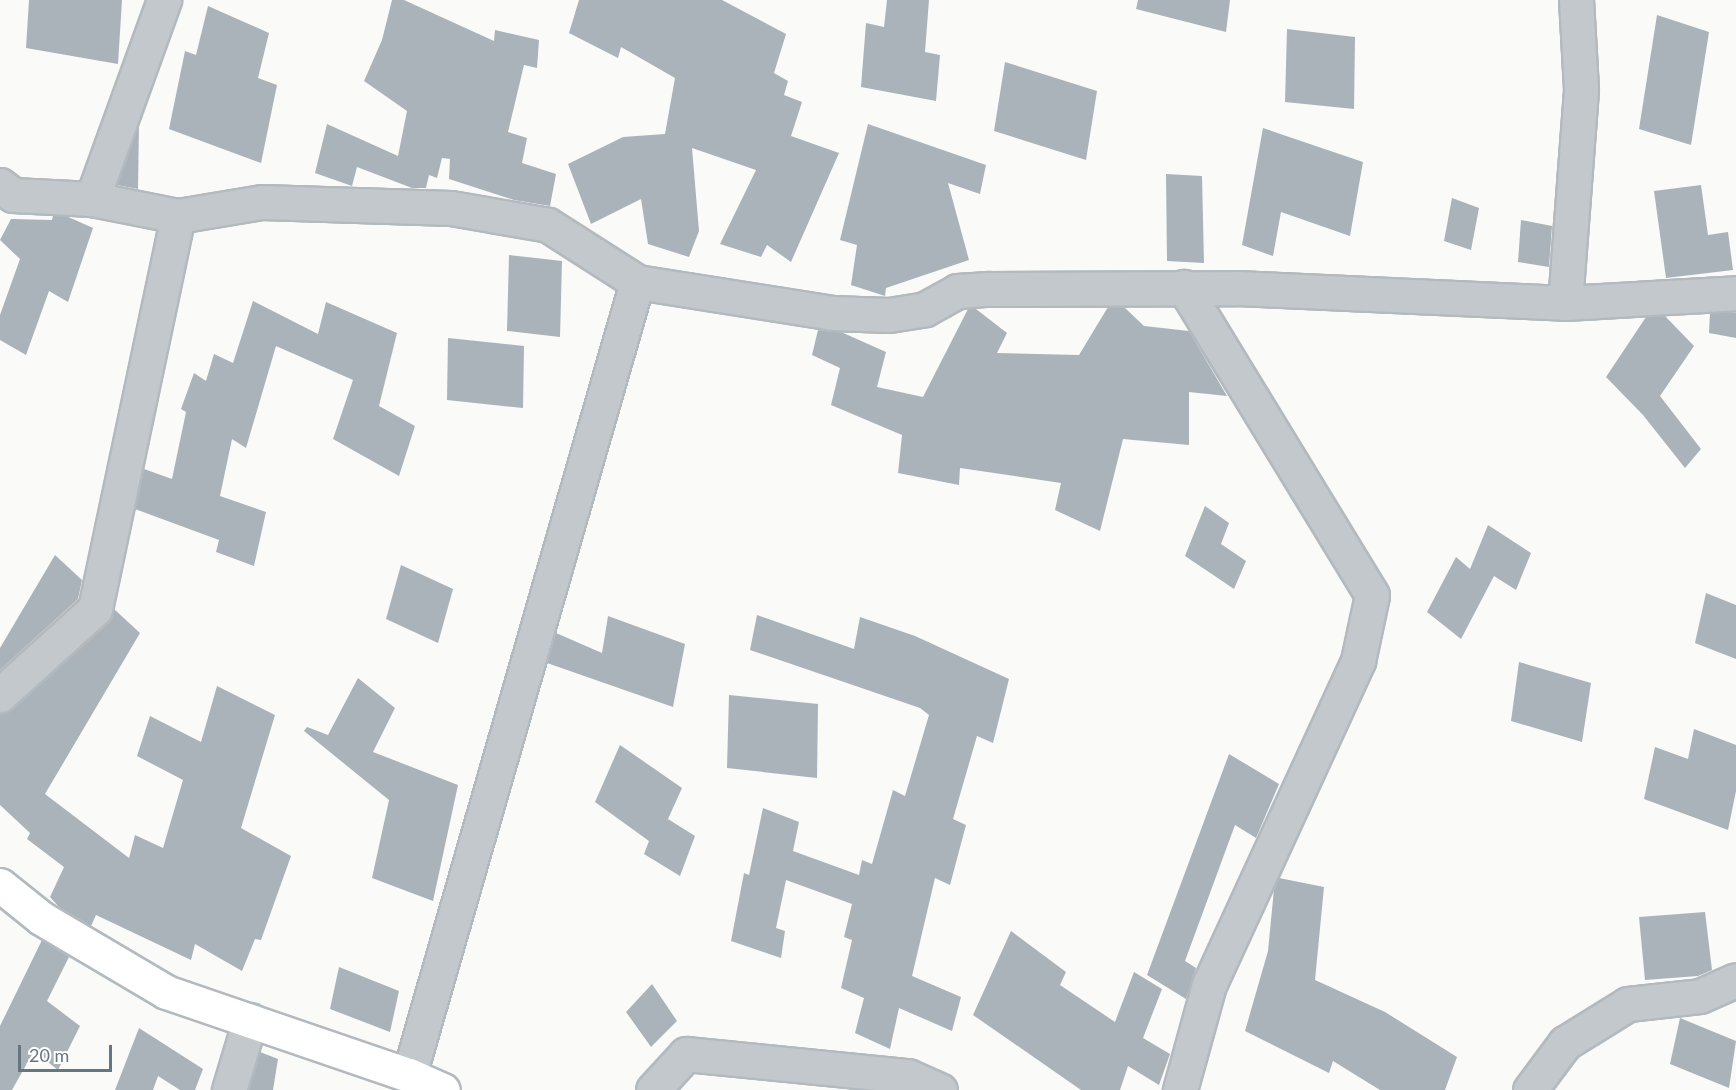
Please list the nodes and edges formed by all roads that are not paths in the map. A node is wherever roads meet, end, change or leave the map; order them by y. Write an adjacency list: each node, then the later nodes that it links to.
1 (164, 0): 4 (street)
2 (1576, 0): 9 (street)
3 (0, 186): 4 (street)
4 (92, 199): 5 (street)
5 (178, 216): 6 (street); 10 (street)
6 (637, 282): 7 (street); 14 (street)
7 (1184, 287): 9 (street); 19 (street)
8 (1736, 293): 9 (street)
9 (1565, 303)
10 (0, 695)
11 (0, 885): 13 (main road)
12 (1736, 980): 20 (street)
13 (250, 1020): 14 (main road); 15 (street)
14 (409, 1075): 16 (main road)
15 (229, 1090)
16 (443, 1090)
17 (653, 1090): 18 (street)
18 (940, 1090)
19 (1180, 1090)
20 (1530, 1090)

